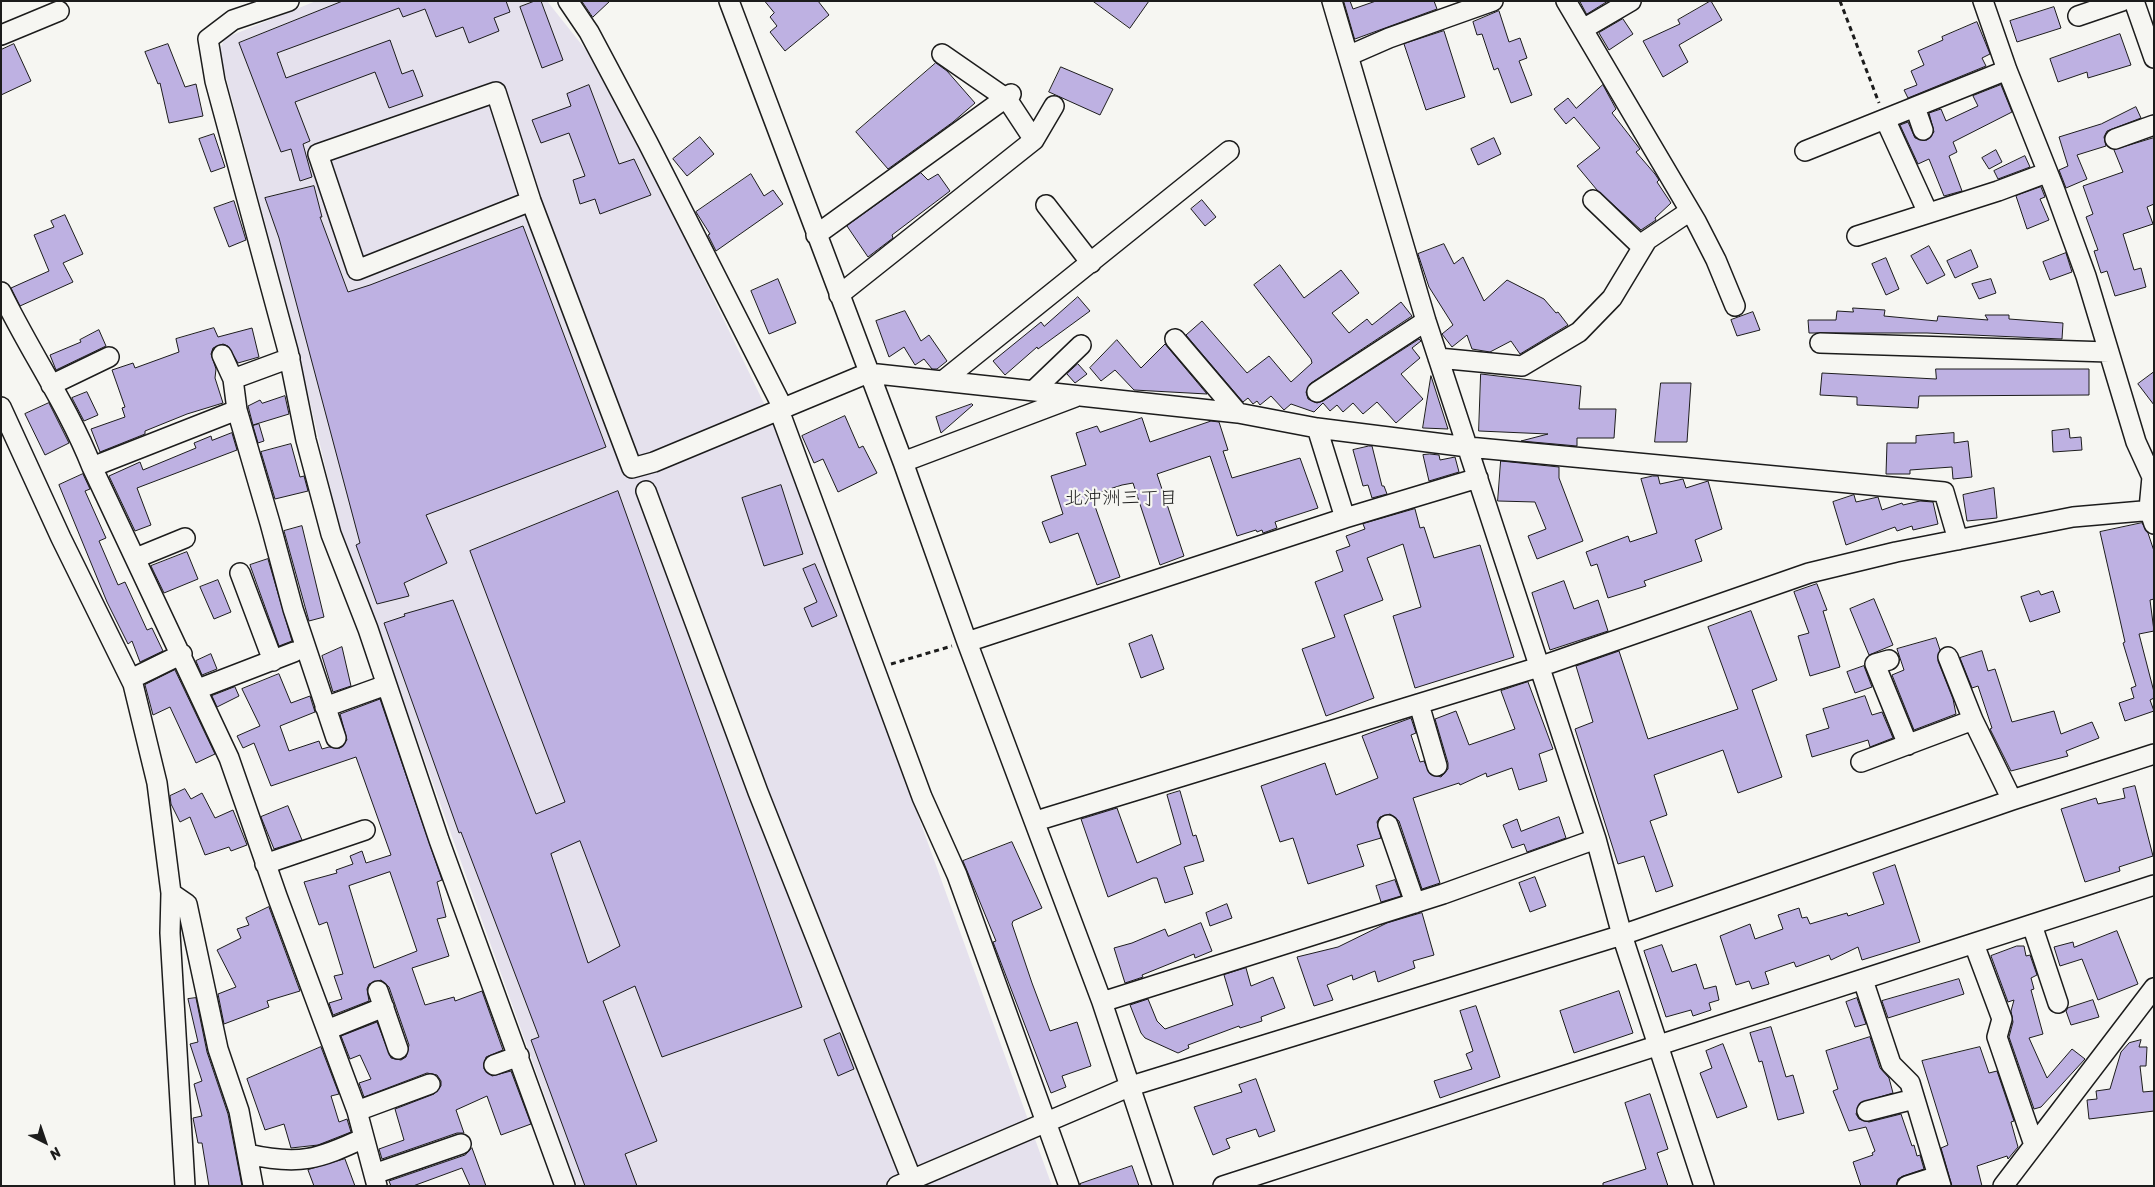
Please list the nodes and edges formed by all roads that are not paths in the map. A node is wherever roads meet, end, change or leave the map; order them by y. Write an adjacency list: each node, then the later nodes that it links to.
1 (289, 1): 50 (street)
2 (568, 1): 60 (street)
3 (729, 1): 36 (street)
4 (1332, 1): 17 (street)
5 (1492, 1): 11 (street)
6 (1566, 1): 14 (street)
7 (1631, 1): 14 (street)
8 (1983, 1): 19 (street)
9 (2122, 1): 13 (street)
10 (2134, 1): 18 (street)
11 (1455, 7): 17 (street)
12 (59, 10): 15 (street)
13 (2078, 16)
14 (1583, 29): 34 (street)
15 (1, 35)
16 (942, 54): 20 (street)
17 (1350, 55): 43 (street)
18 (2154, 58)
19 (2007, 70): 22 (street); 30 (street)
20 (1009, 96): 27 (street); 36 (street)
21 (1054, 106): 27 (street)
22 (1915, 106): 23 (street); 25 (street)
23 (1885, 118): 29 (street); 35 (street)
24 (2154, 125): 26 (street)
25 (1923, 130)
26 (2115, 139)
27 (1034, 140): 41 (street)
28 (1230, 151): 39 (street)
29 (1805, 151)
30 (2046, 173): 35 (street); 47 (street)
31 (1593, 200): 38 (street)
32 (531, 201): 32 (street); 60 (street)
33 (1046, 205): 39 (street)
34 (1690, 211): 38 (street); 42 (street)
35 (1928, 213): 37 (street)
36 (816, 235): 41 (street)
37 (1857, 236)
38 (1642, 247): 51 (street)
39 (1092, 263): 54 (street)
40 (1, 292): 55 (street)
41 (839, 295): 52 (street)
42 (1735, 306)
43 (1426, 321): 51 (street); 57 (street)
44 (1175, 339): 62 (street)
45 (1820, 343): 47 (street)
46 (1081, 345): 56 (street)
47 (2108, 352): 65 (street)
48 (222, 355): 53 (street)
49 (109, 357): 55 (street)
50 (290, 358): 53 (street); 84 (street)
51 (1438, 358): 64 (street)
52 (868, 372): 54 (street); 60 (street); 66 (street)
53 (233, 379): 61 (street)
54 (944, 380): 56 (street)
55 (51, 385): 67 (street)
56 (1033, 391): 58 (street)
57 (1316, 392)
58 (1076, 397): 62 (street); 66 (street)
59 (1, 407): 83 (street)
60 (781, 409): 120 (street)
61 (236, 410): 67 (street); 87 (street)
62 (1238, 414): 63 (street)
63 (1317, 428): 64 (street); 71 (street)
64 (1468, 447): 68 (street); 73 (street)
65 (2148, 451): 70 (street)
66 (903, 462): 76 (street)
67 (92, 467): 74 (street)
68 (1478, 478): 71 (street); 82 (street)
69 (646, 491): 127 (street)
70 (2152, 514): 73 (street)
71 (1345, 518): 76 (street)
72 (185, 538): 74 (street)
73 (1958, 540): 82 (street)
74 (136, 558): 78 (street)
75 (240, 573): 81 (street)
76 (967, 642): 95 (street)
77 (294, 652): 81 (street)
78 (182, 654): 83 (street); 85 (street)
79 (1948, 656): 88 (street)
80 (1889, 660): 90 (street)
81 (273, 661): 85 (street)
82 (1539, 667): 86 (street); 98 (street)
83 (131, 679): 101 (street)
84 (386, 685): 87 (street); 113 (street)
85 (198, 690): 99 (street)
86 (1419, 704): 93 (street); 95 (street)
87 (325, 707): 89 (street)
88 (1973, 720): 90 (street); 94 (street)
89 (336, 738)
90 (1908, 744): 92 (street)
91 (2154, 754): 94 (street)
92 (1861, 762)
93 (1437, 766)
94 (2012, 800): 104 (street)
95 (1036, 821): 108 (street)
96 (1388, 825): 102 (street)
97 (365, 830): 99 (street)
98 (1596, 839): 102 (street); 104 (street)
99 (265, 864): 110 (street)
100 (2154, 885): 103 (street)
101 (171, 893): 124 (street); 128 (street)
102 (1415, 903): 108 (street)
103 (2032, 925): 105 (street); 109 (street)
104 (1622, 935): 111 (street); 116 (street)
105 (1974, 944): 106 (street); 123 (street)
106 (1863, 980): 111 (street); 117 (street)
107 (2154, 988): 123 (street)
108 (1102, 1002): 116 (street)
109 (2058, 1004)
110 (326, 1030): 112 (street); 118 (street)
111 (1658, 1045): 133 (street); 134 (street)
112 (398, 1049)
113 (519, 1056): 114 (street); 130 (street)
114 (494, 1065)
115 (430, 1084): 118 (street)
116 (1131, 1086): 120 (street); 132 (street)
117 (1914, 1099): 119 (street); 125 (street)
118 (357, 1111): 121 (street)
119 (1867, 1111)
120 (1045, 1121): 127 (street); 131 (street)
121 (364, 1138): 124 (street); 126 (street)
122 (461, 1144): 126 (street)
123 (2034, 1145): 136 (street)
124 (248, 1154): 129 (street)
125 (1939, 1181): 135 (street)
126 (376, 1183)
127 (904, 1183)
128 (185, 1186)
129 (253, 1186)
130 (565, 1186)
131 (1069, 1186)
132 (1163, 1186)
133 (1224, 1186)
134 (1704, 1186)
135 (1907, 1186)
136 (2002, 1186)

